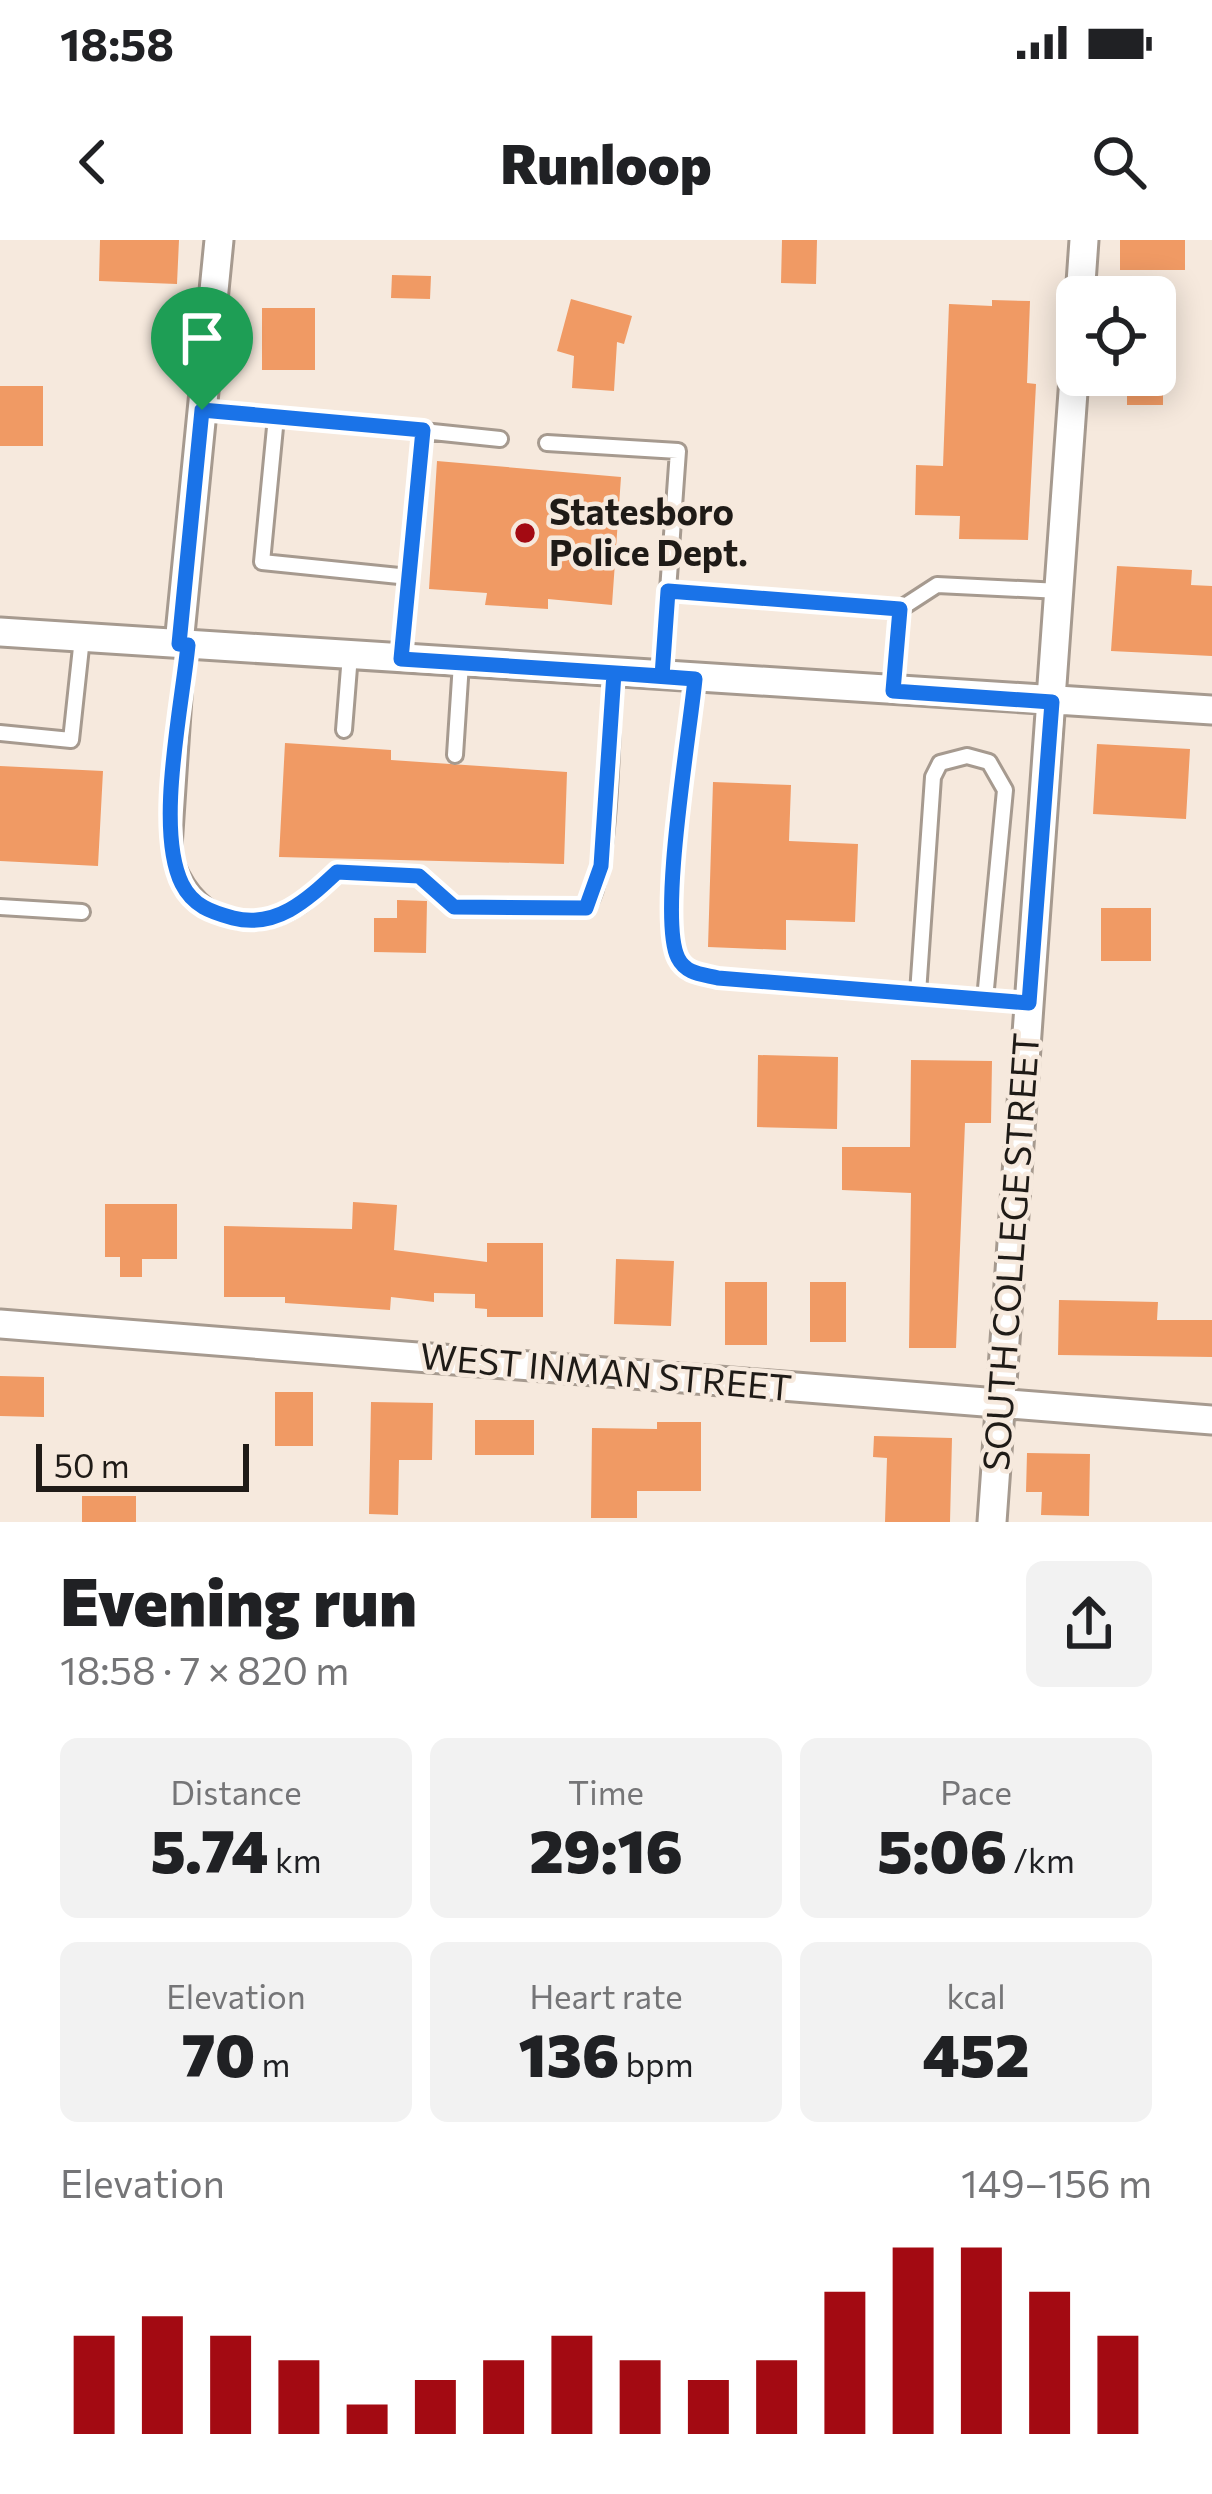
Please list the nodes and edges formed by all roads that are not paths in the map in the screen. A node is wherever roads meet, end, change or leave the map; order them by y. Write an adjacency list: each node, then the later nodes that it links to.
1 (219, 240): 5 (street)
2 (1084, 240): 3 (street)
3 (1081, 276)
4 (1073, 396): 12 (street, SOUTH COLLEGE STREET)
5 (202, 410): 6 (lane); 16 (street)
6 (276, 417): 7 (lane); 10 (lane)
7 (423, 430): 8 (lane); 10 (lane)
8 (500, 440)
9 (548, 443): 11 (lane)
10 (409, 577): 18 (lane)
11 (668, 591): 13 (lane); 21 (lane)
12 (1060, 591): 13 (lane); 24 (street, SOUTH COLLEGE STREET)
13 (900, 609): 23 (lane)
14 (0, 632): 15 (street)
15 (82, 638): 16 (street); 27 (lane)
16 (183, 645): 17 (street); 20 (lane)
17 (350, 656): 18 (street); 26 (lane)
18 (401, 659): 19 (street)
19 (461, 663): 20 (street); 28 (lane)
20 (614, 673): 21 (street)
21 (662, 676): 22 (street)
22 (695, 679): 23 (street); 31 (lane)
23 (893, 691): 24 (street)
24 (1052, 702): 25 (street); 33 (street, SOUTH COLLEGE STREET)
25 (1212, 710)
26 (344, 730)
27 (0, 734)
28 (454, 755)
29 (0, 907): 30 (lane)
30 (82, 912)
31 (918, 993): 32 (lane); 32 (lane)
32 (985, 999): 33 (lane)
33 (1029, 1003): 35 (street, SOUTH COLLEGE STREET)
34 (0, 1324): 35 (street, WEST INMAN STREET)
35 (999, 1403): 36 (street, WEST INMAN STREET); 37 (street, SOUTH COLLEGE STREET)
36 (1212, 1420)
37 (992, 1522)

